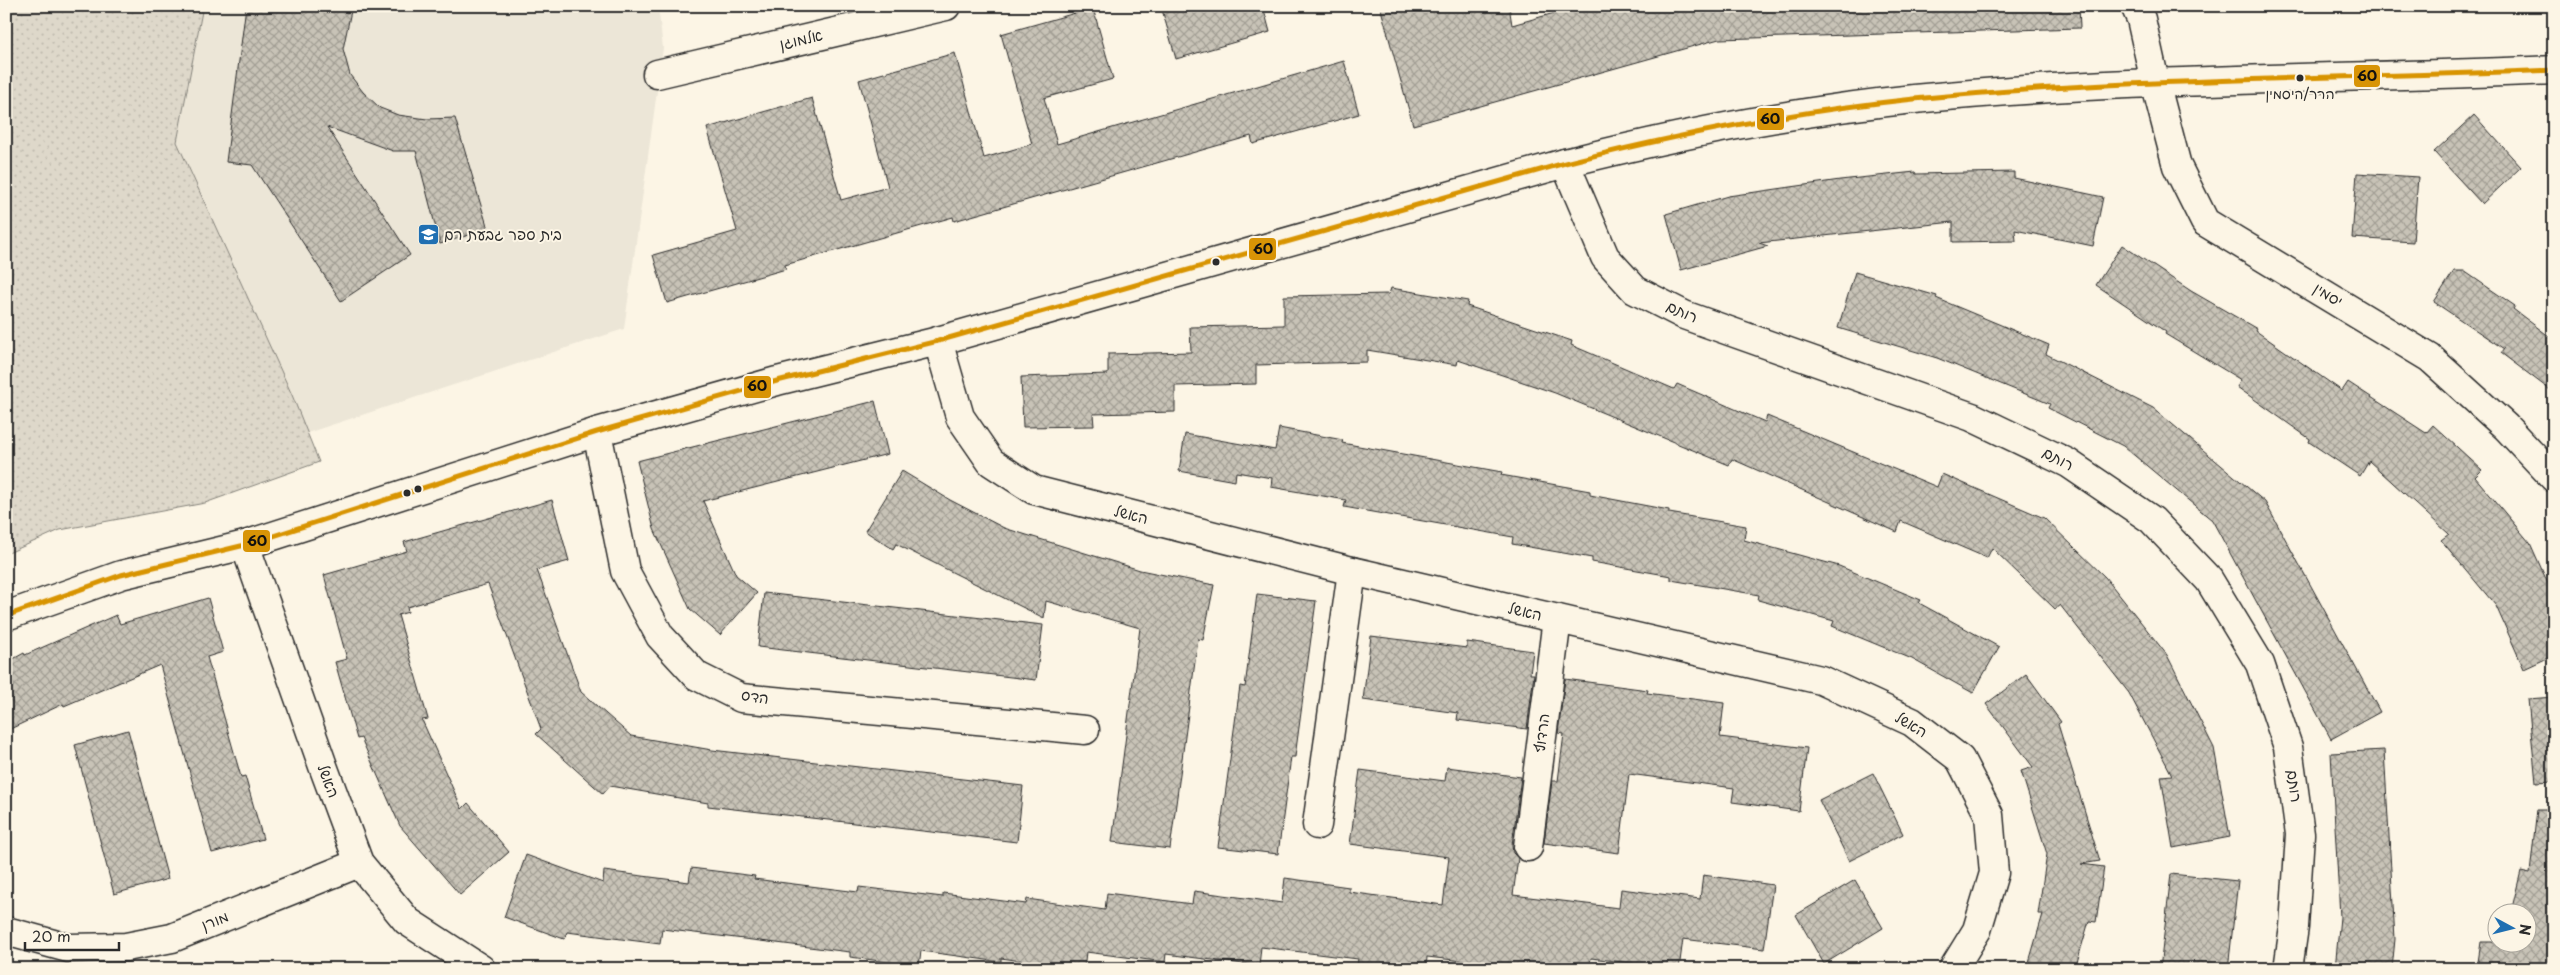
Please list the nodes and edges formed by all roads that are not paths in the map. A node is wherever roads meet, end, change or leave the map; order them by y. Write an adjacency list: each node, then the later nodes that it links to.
1 (946, 6): 4 (street, אלמוגן)
2 (2135, 6): 5 (street, יסמין)
3 (2554, 70): 5 (street)
4 (657, 74)
5 (2154, 82): 6 (street); 9 (street, יסמין)
6 (1565, 163): 7 (street); 21 (street, רותם)
7 (938, 341): 8 (street); 11 (street, האשל)
8 (597, 432): 10 (street); 14 (street, הדס)
9 (2554, 478)
10 (245, 545): 12 (street); 17 (street, האשל)
11 (1352, 571): 13 (street, האשל); 15 (street)
12 (6, 616)
13 (1556, 619): 16 (street, הרדוף); 20 (street, האשל)
14 (1085, 730)
15 (1317, 825)
16 (1528, 847)
17 (360, 863): 18 (street, מורן); 19 (street, האשל)
18 (6, 931)
19 (481, 969)
20 (1953, 969)
21 (2288, 969)

